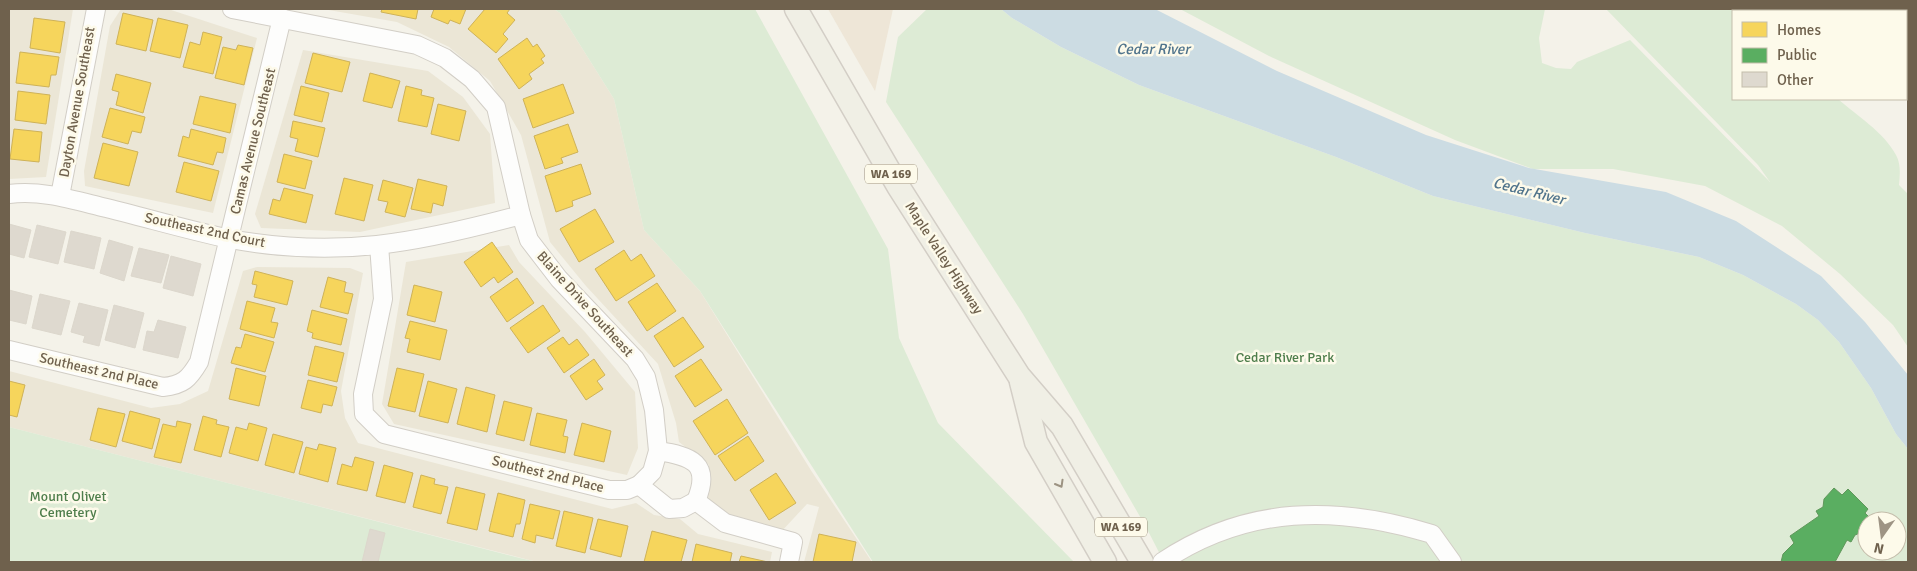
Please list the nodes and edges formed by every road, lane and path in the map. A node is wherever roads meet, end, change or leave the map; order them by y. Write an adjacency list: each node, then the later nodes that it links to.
1 (96, 9): 6 (street, Dayton Avenue Southeast)
2 (232, 9): 4 (street, Blaine Drive Southeast)
3 (796, 9): 11 (main road, Maple Valley Highway / WA 169)
4 (282, 18): 7 (street, Blaine Drive Southeast); 8 (street, Camas Avenue Southeast)
5 (9, 194): 6 (street, Southeast 2nd Court)
6 (60, 196): 8 (street, Southeast 2nd Court)
7 (521, 215): 9 (street, Southeast 2nd Court); 13 (street, Blaine Drive Southeast)
8 (229, 238): 9 (street, Southeast 2nd Court); 12 (street, Camas Avenue Southeast)
9 (379, 245): 14 (street, Southest 2nd Place)
10 (9, 350): 12 (street, Southeast 2nd Place)
11 (1019, 376): 17 (main road, Maple Valley Highway / WA 169, one-way to 17); 18 (main road, Maple Valley Highway / WA 169)
12 (188, 377)
13 (658, 450): 14 (street, Blaine Drive Southeast); 15 (street)
14 (640, 485): 15 (street)
15 (696, 501): 16 (street)
16 (789, 562)
17 (1105, 562)
18 (1142, 562)
19 (1162, 562): 20 (street)
20 (1452, 562)

